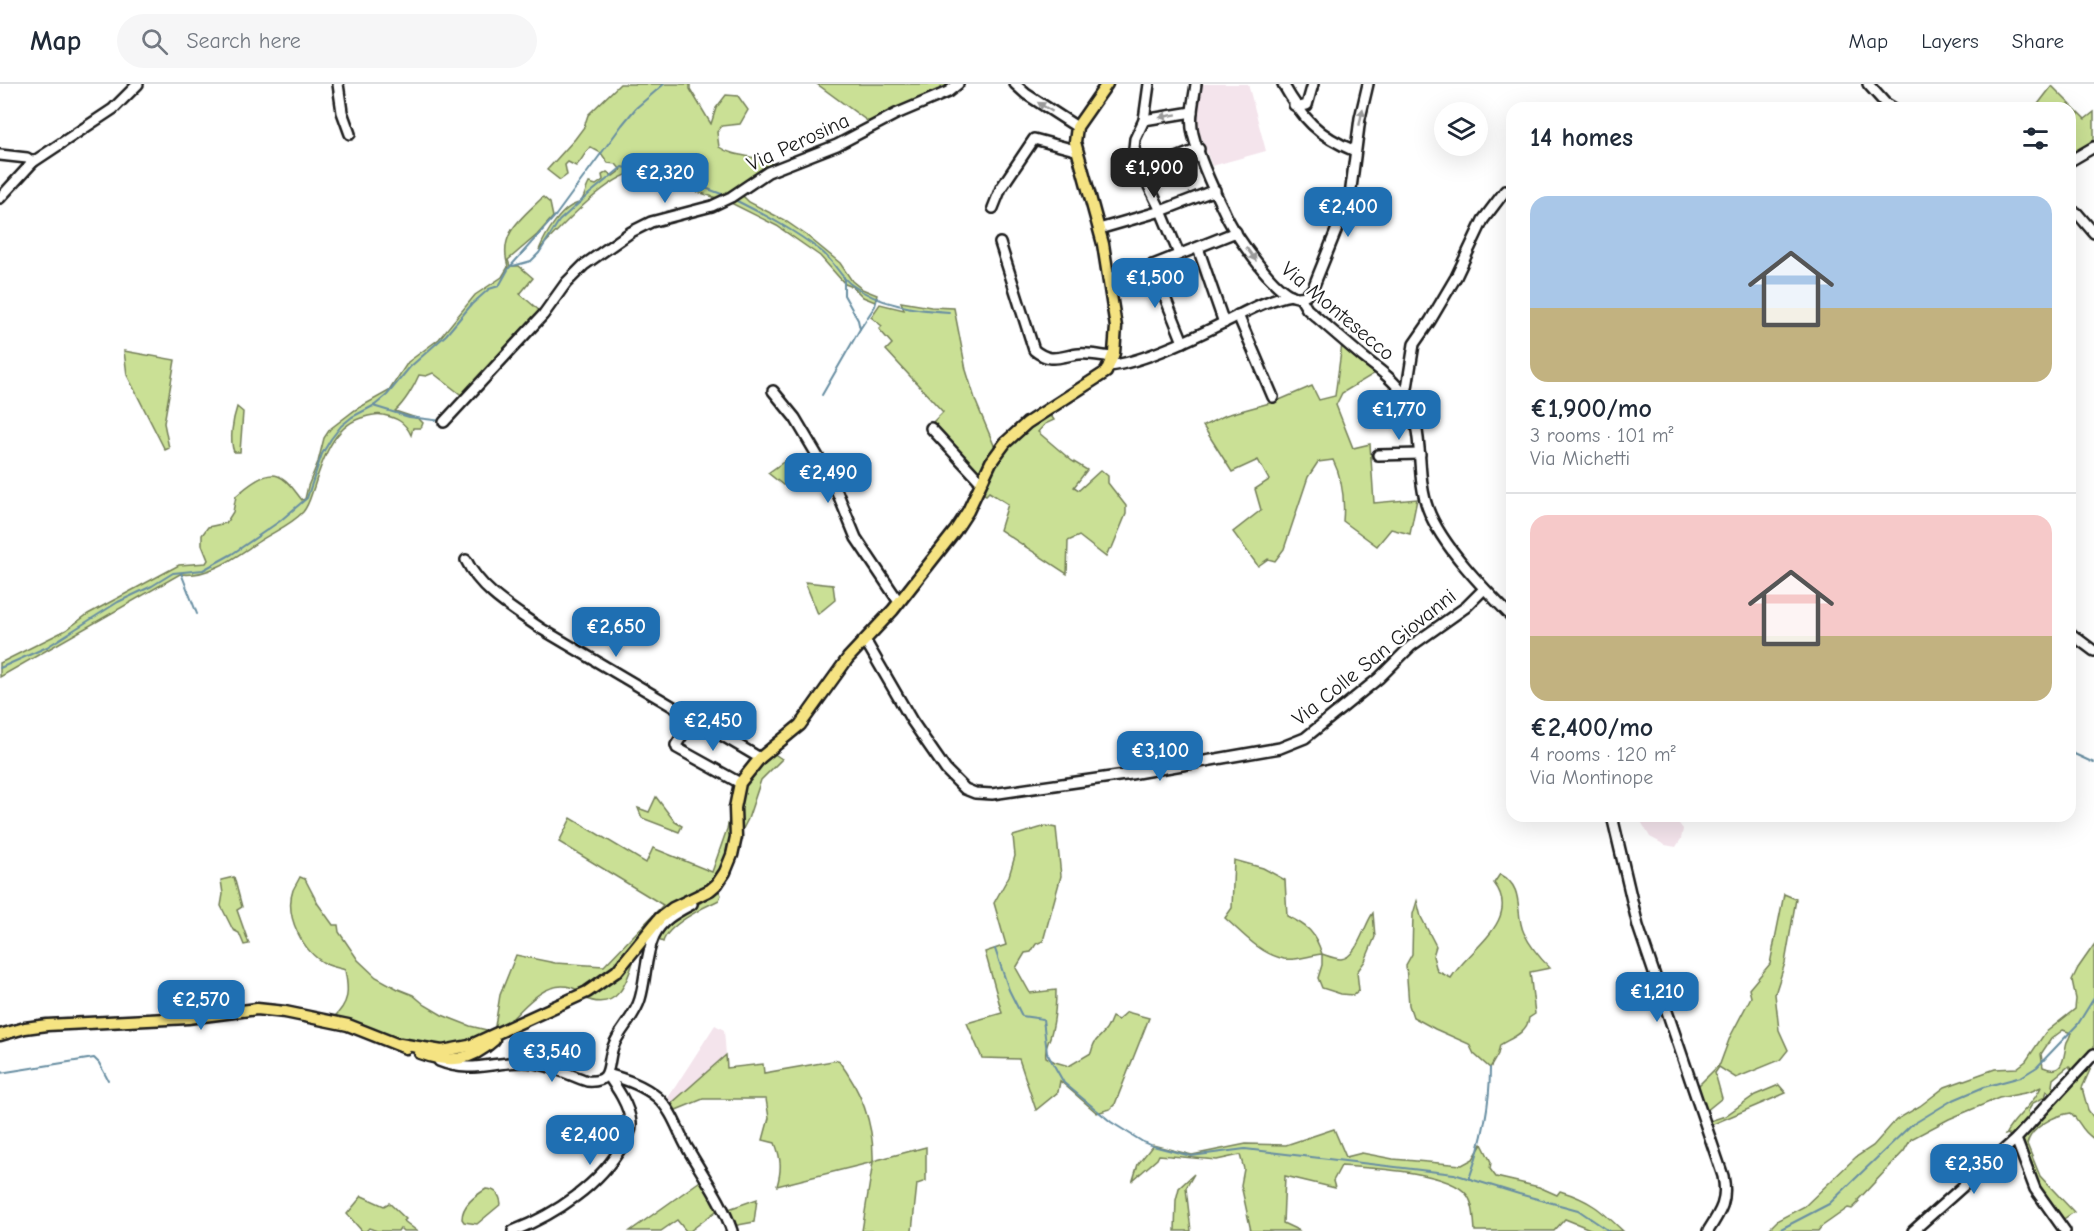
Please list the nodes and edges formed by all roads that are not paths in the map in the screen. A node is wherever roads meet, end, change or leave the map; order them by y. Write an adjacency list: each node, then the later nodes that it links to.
1 (138, 84): 26 (street)
2 (338, 84): 19 (street)
3 (958, 84): 50 (street, Via Perosina)
4 (1015, 84): 18 (street, one-way to 4)
5 (1107, 84): 18 (main road)
6 (1149, 84): 17 (street)
7 (1196, 84): 15 (street, Via Montesecco)
8 (1283, 84): 13 (street)
9 (1313, 84): 14 (street)
10 (1368, 84): 23 (street, one-way to 10)
11 (1868, 84): 12 (street)
12 (1883, 102)
13 (1294, 105): 14 (street); 16 (street)
14 (1307, 105): 16 (street)
15 (1192, 112): 17 (street, one-way to 17); 21 (street, Via Montesecco)
16 (1303, 117): 23 (street)
17 (1144, 120): 27 (street)
18 (1077, 127): 22 (main road)
19 (350, 134)
20 (2094, 147): 25 (street)
21 (1199, 149): 27 (street); 28 (street, Via Montesecco)
22 (1076, 150): 31 (street); 34 (main road)
23 (1355, 151): 42 (street)
24 (0, 155): 26 (street)
25 (2076, 157)
26 (33, 162): 30 (street)
27 (1142, 172): 32 (street)
28 (1215, 190): 32 (street); 35 (street, Via Montesecco)
29 (1505, 191): 48 (street)
30 (0, 198)
31 (993, 208)
32 (1161, 211): 34 (street); 39 (street)
33 (2076, 213): 36 (street)
34 (1099, 229): 41 (main road)
35 (1236, 232): 38 (street); 42 (street, Via Montesecco, one-way to 42)
36 (2094, 233)
37 (1000, 243): 46 (street)
38 (1198, 248): 39 (street); 44 (street)
39 (1179, 254): 40 (street)
40 (1152, 265): 41 (street); 45 (street)
41 (1108, 278): 46 (main road)
42 (1296, 296): 43 (street); 48 (street, Via Montesecco)
43 (1238, 315): 44 (street); 49 (street)
44 (1224, 322): 45 (street)
45 (1183, 342): 46 (street)
46 (1111, 362): 54 (main road)
47 (773, 391): 57 (street)
48 (1403, 393): 52 (street, Via Montesecco)
49 (1273, 398)
50 (444, 422)
51 (931, 428): 54 (street)
52 (1420, 454): 53 (street); 56 (street, Via Montesecco)
53 (1378, 455)
54 (981, 482): 57 (main road)
55 (466, 560): 62 (street)
56 (1484, 589): 58 (street, Via Montesecco); 60 (street, Via Colle San Giovanni)
57 (899, 602): 60 (main road)
58 (1506, 611)
59 (2076, 638): 61 (street)
60 (865, 640): 63 (main road)
61 (2094, 651)
62 (693, 719): 63 (street); 64 (street)
63 (760, 758): 64 (main road)
64 (740, 783): 66 (main road)
65 (1613, 822): 79 (street)
66 (710, 890): 67 (main road); 75 (street)
67 (501, 1032): 69 (main road); 70 (main road)
68 (0, 1035): 72 (main road)
69 (474, 1044): 72 (main road); 73 (main road)
70 (487, 1046): 73 (main road); 74 (street)
71 (2094, 1054): 76 (street)
72 (439, 1055): 73 (main road)
73 (462, 1063): 74 (street)
74 (478, 1067): 75 (street)
75 (607, 1074): 77 (street); 78 (street)
76 (2016, 1139): 80 (street); 81 (street)
77 (513, 1231)
78 (732, 1231)
79 (1708, 1231)
80 (1913, 1231)
81 (2065, 1231)

